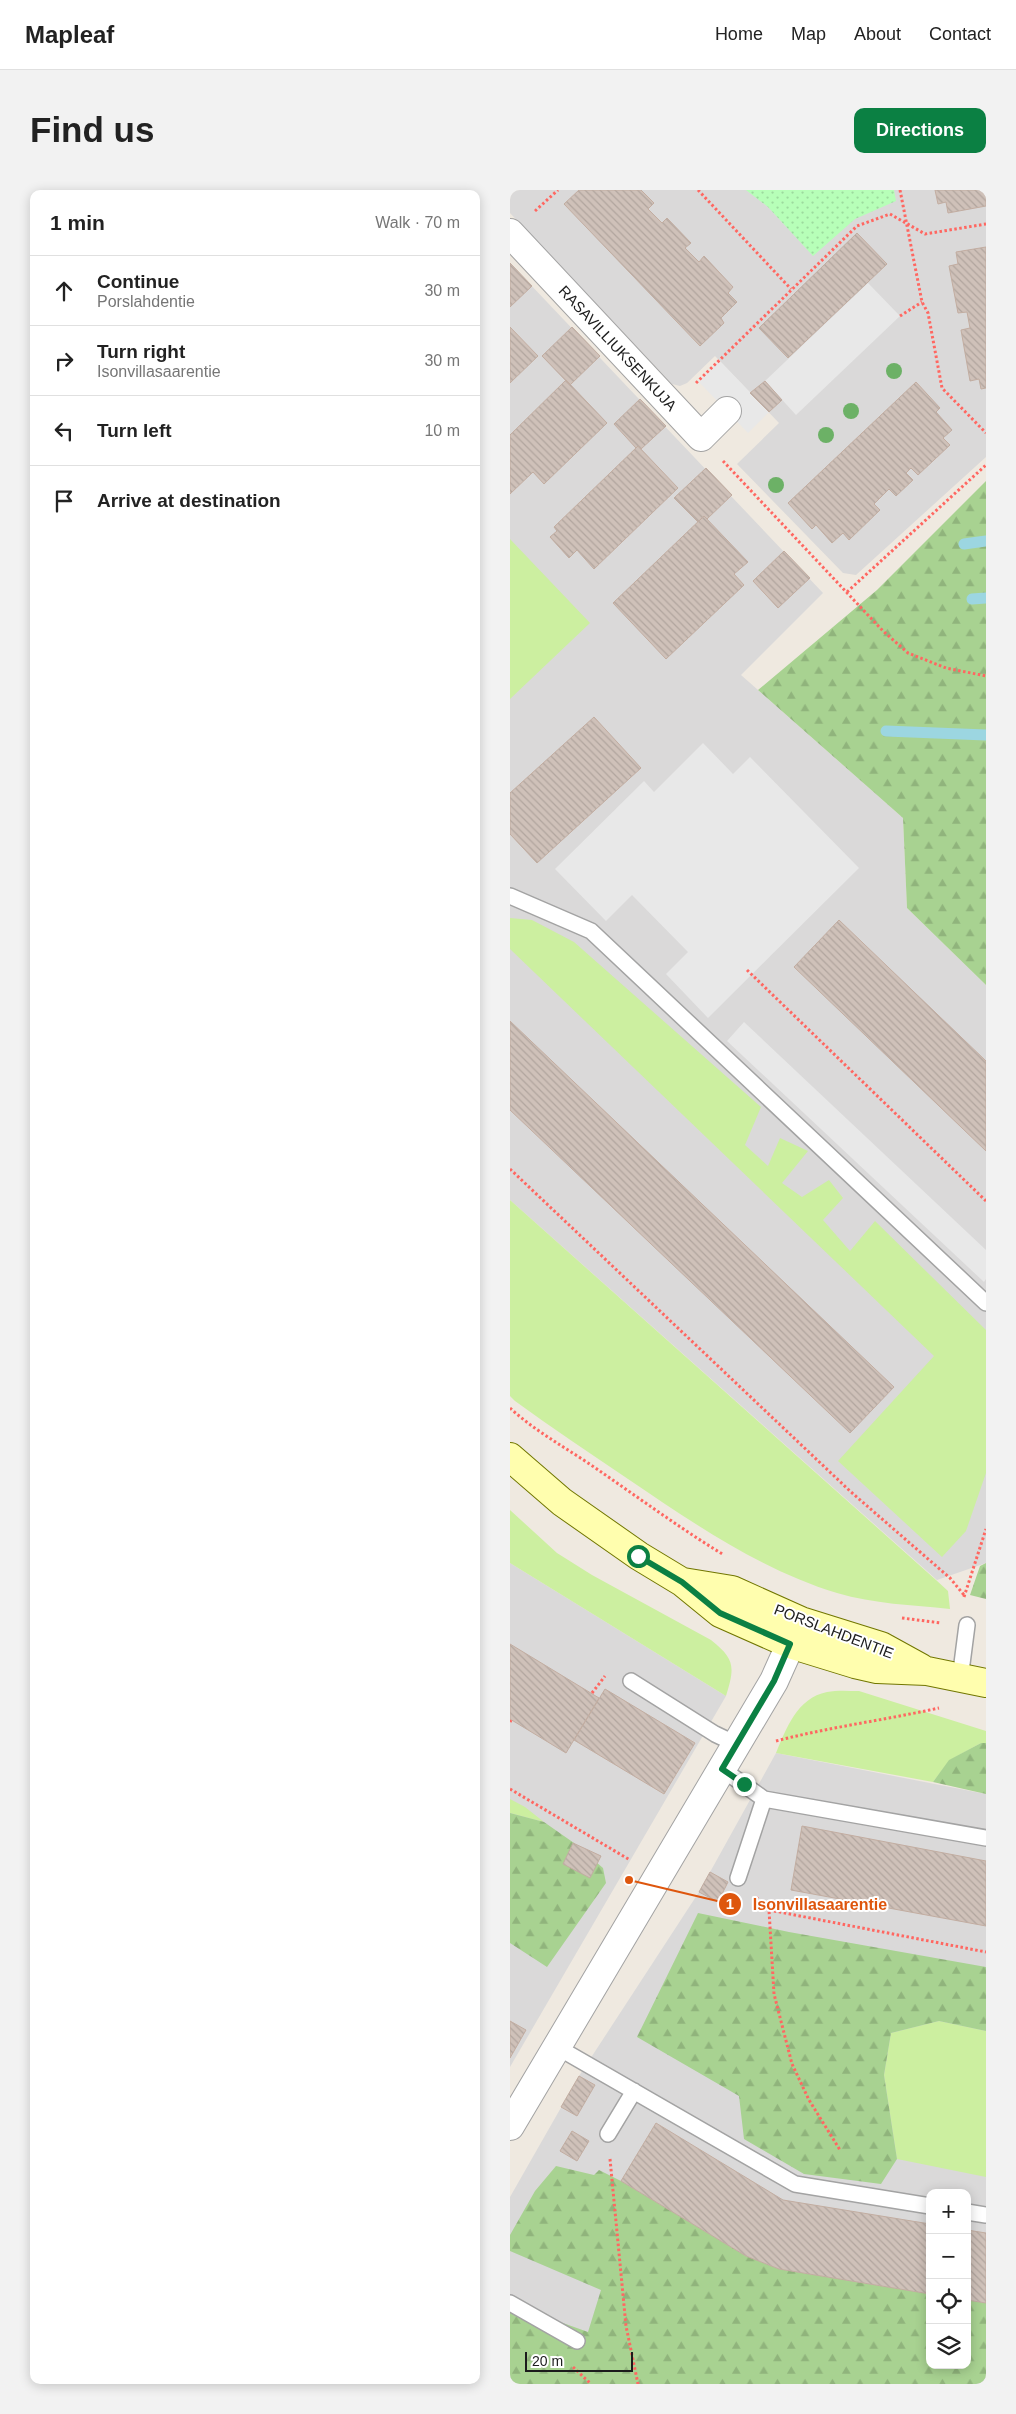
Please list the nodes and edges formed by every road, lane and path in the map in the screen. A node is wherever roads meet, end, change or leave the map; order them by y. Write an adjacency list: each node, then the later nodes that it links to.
1 (698, 190): 6 (path)
2 (900, 190): 3 (path)
3 (907, 224): 4 (path); 6 (path); 7 (path)
4 (986, 224)
5 (510, 233): 9 (street, RASAVILLIUKSENKUJA)
6 (791, 289): 9 (path)
7 (922, 302): 8 (path); 11 (path)
8 (900, 316)
9 (672, 407): 10 (street, RASAVILLIUKSENKUJA)
10 (727, 411)
11 (986, 434)
12 (986, 465): 14 (path)
13 (732, 470): 14 (path)
14 (847, 592): 15 (path)
15 (986, 676)
16 (510, 896): 20 (lane)
17 (747, 970): 19 (path)
18 (510, 1169): 23 (path)
19 (986, 1201)
20 (986, 1303)
21 (510, 1408): 24 (path)
22 (510, 1457): 27 (street, PORSLAHDENTIE)
23 (986, 1529)
24 (728, 1557)
25 (894, 1617): 26 (path)
26 (967, 1625): 29 (lane)
27 (796, 1633): 29 (street, PORSLAHDENTIE); 35 (street)
28 (602, 1679): 32 (path)
29 (960, 1679): 31 (street, PORSLAHDENTIE)
30 (631, 1681): 35 (lane)
31 (986, 1683)
32 (592, 1693)
33 (940, 1708): 34 (path)
34 (768, 1743)
35 (736, 1744): 36 (street)
36 (722, 1769): 38 (lane); 44 (street)
37 (510, 1789): 40 (path)
38 (764, 1799): 39 (lane); 41 (lane)
39 (986, 1838)
40 (638, 1865)
41 (738, 1878): 42 (path)
42 (769, 1910): 43 (path); 48 (path)
43 (986, 1952)
44 (557, 2047): 45 (lane); 46 (street)
45 (634, 2091): 47 (lane); 49 (lane)
46 (510, 2126)
47 (608, 2134): 54 (path)
48 (840, 2150)
49 (926, 2205)
50 (971, 2213): 51 (lane)
51 (986, 2215)
52 (510, 2303): 53 (lane)
53 (576, 2340)
54 (638, 2384)

